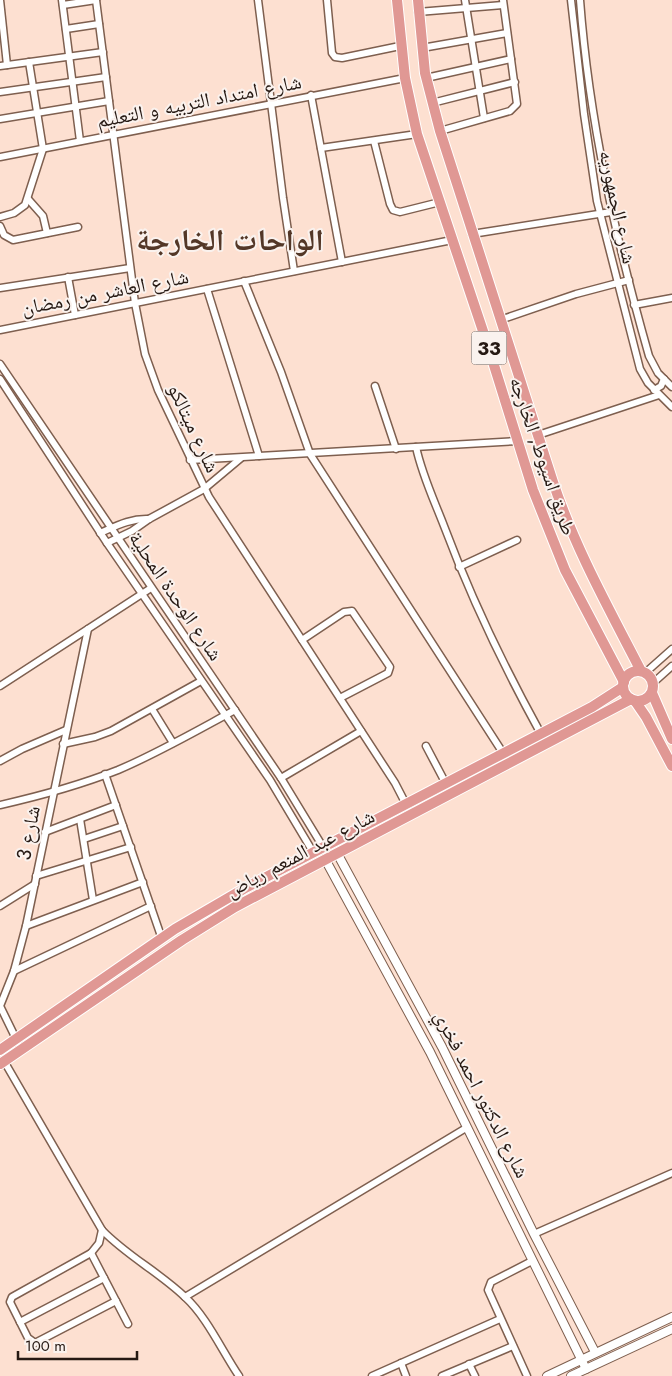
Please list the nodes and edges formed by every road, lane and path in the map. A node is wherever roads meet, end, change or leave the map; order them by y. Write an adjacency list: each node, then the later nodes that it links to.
1 (0, 0): 12 (street)
2 (96, 0): 11 (street); 15 (street, شارع ميتالكو)
3 (258, 0): 42 (street)
4 (327, 0): 20 (street)
5 (397, 0): 20 (highway, طريق اسيوط, الخارجه / 33)
6 (418, 0): 14 (highway, طريق اسيوط, الخارجه / 33)
7 (465, 0): 13 (street)
8 (571, 0): 27 (street, شارع الجمهوريه)
9 (580, 0): 25 (street, شارع الجمهوريه)
10 (503, 2): 13 (street); 17 (street)
11 (63, 3): 16 (street)
12 (0, 9): 18 (street)
13 (466, 9): 14 (street); 19 (street)
14 (418, 12): 21 (highway, طريق اسيوط, الخارجه / 33)
15 (99, 24): 16 (street); 22 (street, شارع ميتالكو)
16 (66, 29): 23 (street)
17 (507, 33): 19 (street); 24 (street)
18 (2, 36): 28 (street)
19 (470, 40): 21 (street); 30 (street)
20 (400, 46): 32 (highway, طريق اسيوط, الخارجه / 33)
21 (422, 48): 33 (highway, طريق اسيوط, الخارجه / 33)
22 (103, 52): 23 (street); 31 (street, شارع ميتالكو)
23 (69, 56): 26 (street); 34 (street)
24 (511, 59): 30 (street); 35 (street)
25 (586, 61): 27 (street); 52 (street, شارع الجمهوريه)
26 (29, 62): 28 (street); 36 (street)
27 (577, 62): 53 (street, شارع الجمهوريه)
28 (8, 65): 29 (street)
29 (0, 66)
30 (476, 68): 33 (street); 38 (street)
31 (106, 76): 34 (street); 40 (street, شارع ميتالكو)
32 (405, 78): 39 (street, شارع امتداد التربيه و التعليم); 48 (highway, طريق اسيوط, الخارجه / 33)
33 (426, 78): 41 (highway, طريق اسيوط, الخارجه / 33)
34 (72, 82): 36 (street); 43 (street)
35 (515, 82): 38 (street); 45 (street)
36 (33, 87): 37 (street); 44 (street)
37 (0, 92)
38 (480, 92): 41 (street); 45 (street)
39 (311, 95): 42 (street, شارع امتداد التربيه و التعليم); 54 (street)
40 (109, 101): 43 (street); 49 (street, شارع ميتالكو)
41 (432, 103): 47 (highway, طريق اسيوط, الخارجه / 33)
42 (271, 104): 49 (street, شارع امتداد التربيه و التعليم); 69 (street)
43 (76, 106): 44 (street); 51 (street)
44 (37, 113): 46 (street); 55 (street)
45 (484, 118): 47 (street)
46 (0, 119)
47 (440, 131): 65 (highway, طريق اسيوط, الخارجه / 33)
48 (417, 134): 50 (street); 58 (highway, طريق اسيوط, الخارجه / 33)
49 (112, 135): 51 (street, شارع امتداد التربيه و التعليم); 68 (street, شارع ميتالكو)
50 (374, 141): 54 (street); 58 (street)
51 (80, 142): 55 (street, شارع امتداد التربيه و التعليم)
52 (598, 142): 53 (street); 59 (street, شارع الجمهوريه)
53 (588, 144): 60 (street, شارع الجمهوريه)
54 (321, 148): 67 (street)
55 (43, 149): 56 (street, شارع امتداد التربيه و التعليم); 57 (street)
56 (0, 157)
57 (28, 199): 61 (street); 64 (street)
58 (440, 202): 66 (highway, طريق اسيوط, الخارجه / 33)
59 (611, 212): 60 (street); 71 (street, شارع الجمهوريه)
60 (600, 214): 65 (street); 73 (street, شارع الجمهوريه)
61 (0, 217)
62 (0, 226): 64 (street)
63 (78, 227): 64 (street)
64 (47, 233)
65 (472, 234): 80 (highway, طريق اسيوط, الخارجه / 33)
66 (452, 240): 67 (street, شارع العاشر من رمضان); 91 (highway, طريق اسيوط, الخارجه / 33)
67 (342, 262): 69 (street, شارع العاشر من رمضان)
68 (130, 268): 70 (street); 77 (street, شارع ميتالكو)
69 (294, 271): 72 (street, شارع العاشر من رمضان)
70 (68, 277): 74 (street); 79 (street)
71 (629, 280): 73 (street); 78 (street, شارع الجمهوريه)
72 (244, 281): 75 (street, شارع العاشر من رمضان); 94 (street)
73 (617, 283): 80 (street); 87 (street, شارع الجمهوريه)
74 (0, 288)
75 (207, 289): 77 (street, شارع العاشر من رمضان); 95 (street)
76 (672, 298): 78 (street)
77 (135, 303): 79 (street, شارع العاشر من رمضان); 97 (street, شارع ميتالكو)
78 (634, 305): 84 (street, شارع الجمهوريه)
79 (75, 315): 81 (street, شارع العاشر من رمضان)
80 (500, 320): 90 (highway, طريق اسيوط, الخارجه / 33)
81 (0, 330)
82 (0, 364): 100 (street, شارع الوحدة المحلية)
83 (0, 379): 101 (street, شارع الوحدة المحلية)
84 (664, 379): 86 (street, شارع الجمهوريه); 87 (street)
85 (375, 386): 93 (street)
86 (672, 387)
87 (654, 390): 88 (street, شارع الجمهوريه)
88 (659, 395): 89 (street, شارع الجمهوريه); 90 (street)
89 (672, 407)
90 (538, 435): 112 (highway, طريق اسيوط, الخارجه / 33)
91 (518, 441): 92 (street); 114 (highway, طريق اسيوط, الخارجه / 33)
92 (416, 447): 93 (street); 105 (street)
93 (396, 450): 94 (street)
94 (310, 454): 95 (street); 129 (street)
95 (259, 456): 96 (street)
96 (241, 458): 97 (street); 98 (street)
97 (190, 460): 98 (street, شارع ميتالكو)
98 (204, 489): 99 (street); 109 (street, شارع ميتالكو)
99 (149, 519): 100 (street); 102 (street)
100 (111, 529): 101 (street); 102 (street, شارع الوحدة المحلية)
101 (100, 533): 104 (street, شارع الوحدة المحلية)
102 (118, 538): 104 (street); 106 (street, شارع الوحدة المحلية)
103 (517, 540): 105 (street)
104 (107, 544): 107 (street, شارع الوحدة المحلية)
105 (460, 567): 124 (street)
106 (151, 588): 107 (street); 120 (street, شارع الوحدة المحلية)
107 (142, 594): 108 (street); 113 (street, شارع الوحدة المحلية)
108 (88, 629): 115 (street); 122 (street, شارع 3)
109 (302, 640): 117 (street, شارع ميتالكو); 117 (street)
110 (672, 649): 112 (street)
111 (672, 666): 116 (street)
112 (643, 672): 114 (highway); 116 (highway)
113 (201, 681): 119 (street); 121 (street, شارع الوحدة المحلية)
114 (624, 684): 118 (highway); 124 (highway, شارع عبد المنعم رياض)
115 (0, 686)
116 (652, 688): 118 (highway); 125 (highway)
117 (340, 698): 123 (street, شارع ميتالكو)
118 (633, 700): 131 (highway); 139 (highway, شارع عبد المنعم رياض)
119 (152, 708): 126 (street); 127 (street)
120 (234, 710): 121 (street); 133 (street, شارع الوحدة المحلية)
121 (225, 716): 126 (street); 143 (street, شارع الوحدة المحلية)
122 (66, 730): 127 (street, شارع 3); 130 (street)
123 (361, 731): 133 (street); 136 (street, شارع ميتالكو)
124 (541, 734): 129 (highway, شارع عبد المنعم رياض)
125 (672, 740)
126 (173, 743): 132 (street)
127 (63, 744): 135 (street, شارع 3)
128 (426, 746): 134 (street)
129 (503, 753): 134 (highway, شارع عبد المنعم رياض)
130 (1, 758)
131 (672, 766)
132 (105, 774): 135 (street); 138 (street)
133 (281, 778): 141 (street, شارع الوحدة المحلية)
134 (445, 782): 136 (highway, شارع عبد المنعم رياض)
135 (53, 792): 137 (street); 144 (street, شارع 3)
136 (406, 804): 139 (street, شارع ميتالكو); 147 (highway, شارع عبد المنعم رياض)
137 (0, 805)
138 (116, 805): 140 (street); 142 (street)
139 (411, 814): 149 (highway, شارع عبد المنعم رياض)
140 (80, 819): 144 (street); 145 (street)
141 (308, 823): 143 (street); 147 (street, شارع الوحدة المحلية)
142 (124, 826): 145 (street); 146 (street)
143 (299, 828): 148 (street, شارع الوحدة المحلية)
144 (45, 832): 152 (street, شارع 3)
145 (84, 839): 151 (street)
146 (131, 847): 151 (street); 153 (street)
147 (323, 847): 148 (highway, شارع عبد المنعم رياض)
148 (313, 852): 155 (highway, شارع عبد المنعم رياض)
149 (337, 853): 150 (highway, شارع عبد المنعم رياض); 165 (street, شارع الدكتور احمد فخري)
150 (325, 859): 159 (highway, شارع عبد المنعم رياض); 168 (street, شارع الدكتور احمد فخري)
151 (87, 861): 152 (street); 156 (street)
152 (36, 876): 154 (street, شارع 3)
153 (143, 882): 156 (street); 158 (street)
154 (35, 884): 157 (street); 160 (street, شارع 3)
155 (230, 896): 159 (highway); 161 (highway, شارع عبد المنعم رياض)
156 (93, 900): 160 (street)
157 (0, 906)
158 (151, 906): 161 (street); 162 (street)
159 (235, 908): 166 (highway, شارع عبد المنعم رياض)
160 (26, 926): 162 (street, شارع 3)
161 (162, 939): 164 (highway, شارع عبد المنعم رياض)
162 (14, 971): 163 (street, شارع 3)
163 (0, 1006): 164 (street, شارع 3)
164 (16, 1038): 166 (street, شارع 3); 167 (highway, شارع عبد المنعم رياض)
165 (442, 1047): 168 (street); 172 (street, شارع الدكتور احمد فخري)
166 (21, 1049): 169 (highway, شارع عبد المنعم رياض)
167 (0, 1050)
168 (430, 1052): 170 (street, شارع الدكتور احمد فخري)
169 (2, 1063): 174 (street)
170 (466, 1128): 173 (street, شارع الدكتور احمد فخري); 179 (street)
171 (672, 1173): 175 (street)
172 (513, 1191): 173 (street); 175 (street, شارع الدكتور احمد فخري)
173 (501, 1197): 177 (street, شارع الدكتور احمد فخري)
174 (102, 1230): 176 (street); 179 (street)
175 (534, 1234): 181 (street, شارع الدكتور احمد فخري)
176 (91, 1253): 178 (street); 185 (street)
177 (532, 1261): 183 (street); 184 (street, شارع الدكتور احمد فخري)
178 (104, 1278): 180 (street); 185 (street)
179 (185, 1297): 196 (street)
180 (116, 1301): 185 (street); 186 (street)
181 (575, 1315): 184 (street); 191 (street, شارع الدكتور احمد فخري)
182 (672, 1317): 188 (street)
183 (500, 1320): 190 (street); 193 (street)
184 (563, 1321): 192 (street, شارع الدكتور احمد فخري)
185 (20, 1322)
186 (128, 1324)
187 (672, 1329): 189 (street)
188 (641, 1331): 189 (street); 191 (street)
189 (646, 1341): 195 (street)
190 (512, 1346): 194 (street); 201 (street)
191 (595, 1352): 192 (street)
192 (581, 1359): 195 (street, شارع الدكتور احمد فخري); 202 (street)
193 (401, 1363): 197 (street); 198 (street)
194 (469, 1364): 199 (street); 200 (street)
195 (584, 1371): 203 (street); 204 (street)
196 (239, 1376)
197 (372, 1376)
198 (406, 1376)
199 (442, 1376)
200 (475, 1376)
201 (527, 1376)
202 (547, 1376)
203 (571, 1376)
204 (592, 1376)

